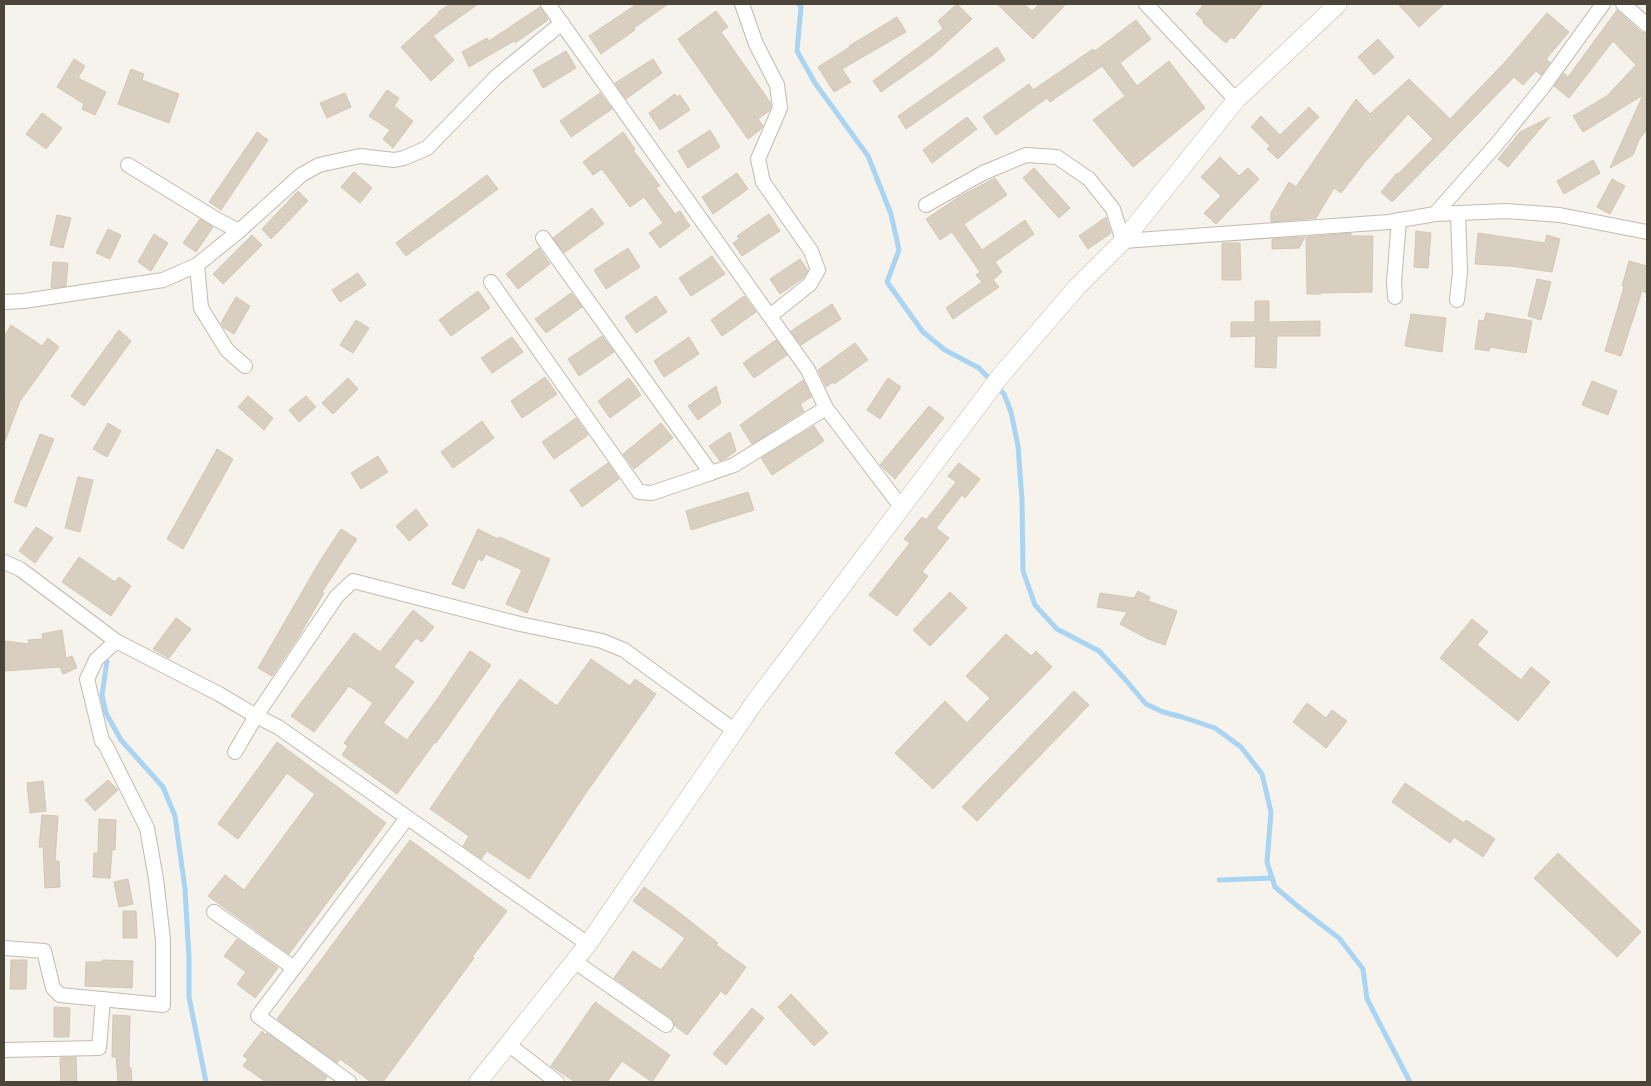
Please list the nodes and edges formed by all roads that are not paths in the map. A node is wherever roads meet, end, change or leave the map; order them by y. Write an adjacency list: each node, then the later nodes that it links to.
1 (548, 4): 7 (street)
2 (742, 4): 24 (street)
3 (1146, 4): 9 (street)
4 (1338, 4): 9 (street)
5 (1603, 4): 13 (street)
6 (1624, 4): 8 (street)
7 (562, 23): 15 (street); 24 (street)
8 (1647, 24)
9 (1236, 100): 18 (street)
10 (128, 165): 15 (street)
11 (926, 205): 18 (street)
12 (1458, 213): 13 (street); 16 (street); 22 (street)
13 (1434, 214): 14 (street)
14 (1399, 220): 18 (street); 21 (street)
15 (239, 231): 19 (street)
16 (1647, 232)
17 (543, 238): 27 (street)
18 (1123, 240): 28 (street)
19 (197, 265): 23 (street); 25 (street)
20 (491, 282): 27 (street)
21 (1395, 297)
22 (1456, 300)
23 (4, 302)
24 (770, 316): 26 (street)
25 (245, 366)
26 (826, 408): 27 (street); 28 (street)
27 (711, 473)
28 (902, 508): 32 (street)
29 (4, 562): 30 (street)
30 (116, 641): 31 (street); 40 (street)
31 (256, 716): 32 (street); 33 (street); 34 (street)
32 (738, 726): 36 (street)
33 (235, 752)
34 (407, 818): 36 (street); 39 (street)
35 (214, 912): 39 (street)
36 (588, 944): 38 (street)
37 (4, 948): 40 (street)
38 (574, 961): 41 (street); 42 (street)
39 (294, 968): 44 (street)
40 (103, 999): 43 (street)
41 (666, 1026)
42 (508, 1044): 45 (street); 46 (street)
43 (4, 1050)
44 (350, 1082)
45 (478, 1082)
46 (557, 1082)

